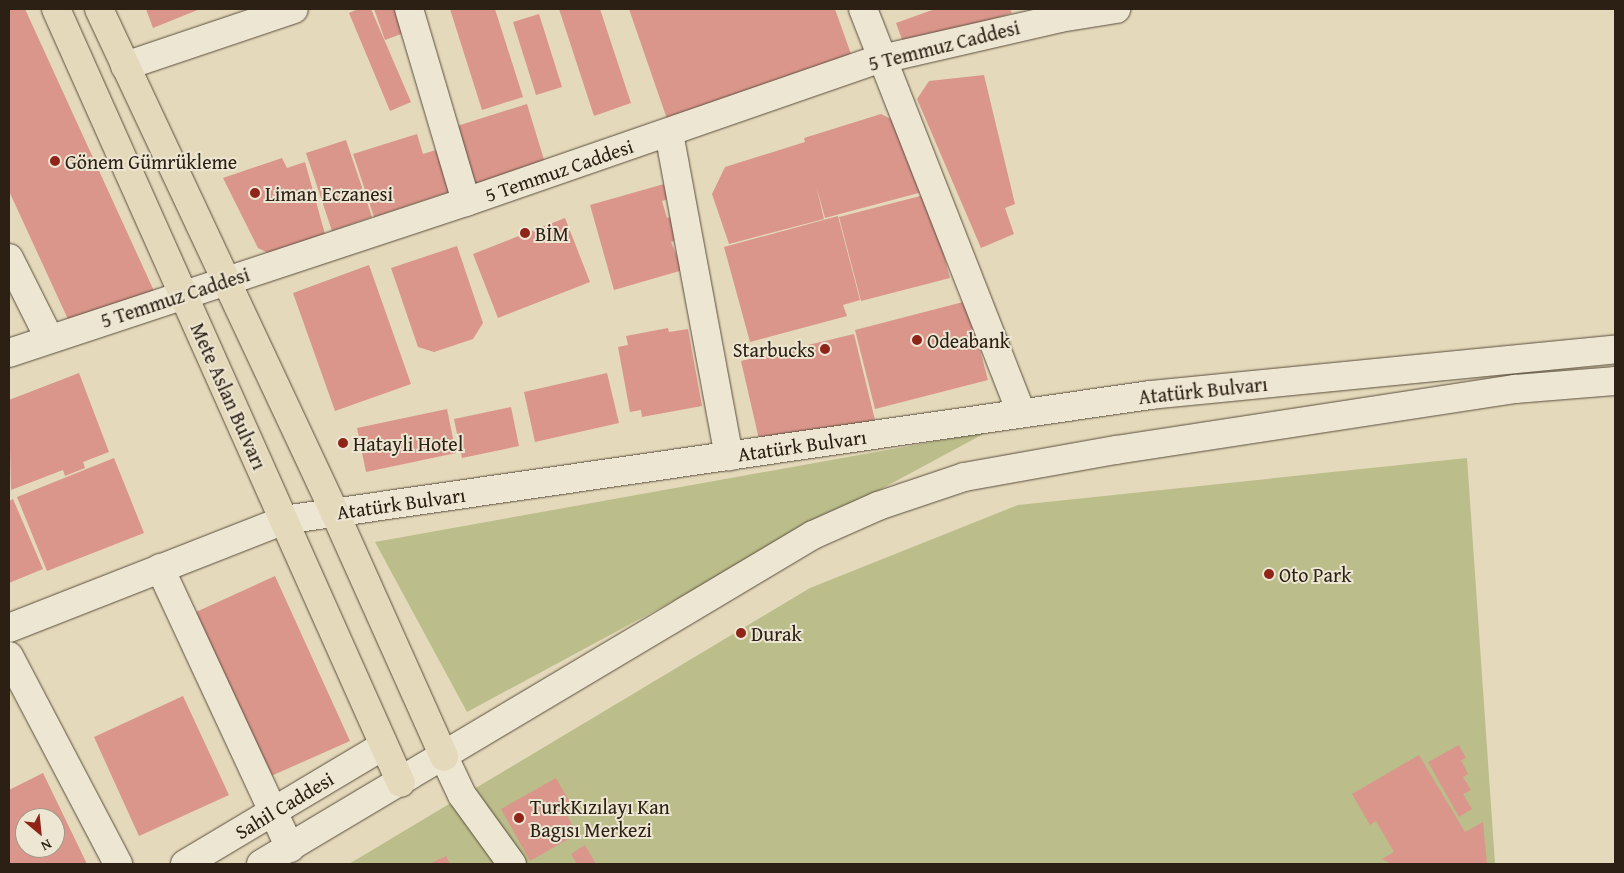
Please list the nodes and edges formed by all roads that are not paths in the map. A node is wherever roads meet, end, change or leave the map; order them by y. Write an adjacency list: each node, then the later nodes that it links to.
1 (56, 9): 13 (main road, Mete Aslan Bulvarı)
2 (99, 9): 8 (main road)
3 (294, 9): 8 (street)
4 (409, 9): 10 (street)
5 (863, 9): 7 (street)
6 (1116, 9): 7 (street, 5 Temmuz Caddesi)
7 (884, 59): 9 (street, 5 Temmuz Caddesi); 18 (street)
8 (125, 66): 12 (main road)
9 (669, 133): 10 (street, 5 Temmuz Caddesi); 19 (street)
10 (466, 202): 12 (street, 5 Temmuz Caddesi)
11 (9, 258): 14 (street)
12 (225, 281): 13 (street, 5 Temmuz Caddesi); 20 (main road)
13 (184, 294): 14 (street, 5 Temmuz Caddesi); 21 (main road, Mete Aslan Bulvarı)
14 (49, 338): 16 (street, 5 Temmuz Caddesi)
15 (1615, 349): 18 (street, Atatürk Bulvarı)
16 (9, 353)
17 (1615, 381): 26 (street)
18 (1021, 413): 19 (street, Atatürk Bulvarı)
19 (729, 456): 20 (street, Atatürk Bulvarı)
20 (335, 513): 21 (street, Atatürk Bulvarı); 26 (main road)
21 (284, 520): 22 (street, Atatürk Bulvarı); 25 (main road, Mete Aslan Bulvarı)
22 (160, 568): 23 (street, Atatürk Bulvarı); 28 (street)
23 (9, 628)
24 (9, 656): 30 (street)
25 (382, 746): 27 (main road, Mete Aslan Bulvarı); 28 (street, Sahil Caddesi)
26 (444, 757): 27 (street, Sahil Caddesi); 33 (street)
27 (401, 783): 29 (street, Sahil Caddesi)
28 (272, 812): 29 (street); 31 (street, Sahil Caddesi)
29 (290, 848): 32 (street, Sahil Caddesi)
30 (118, 864)
31 (184, 864)
32 (262, 864)
33 (512, 864)

